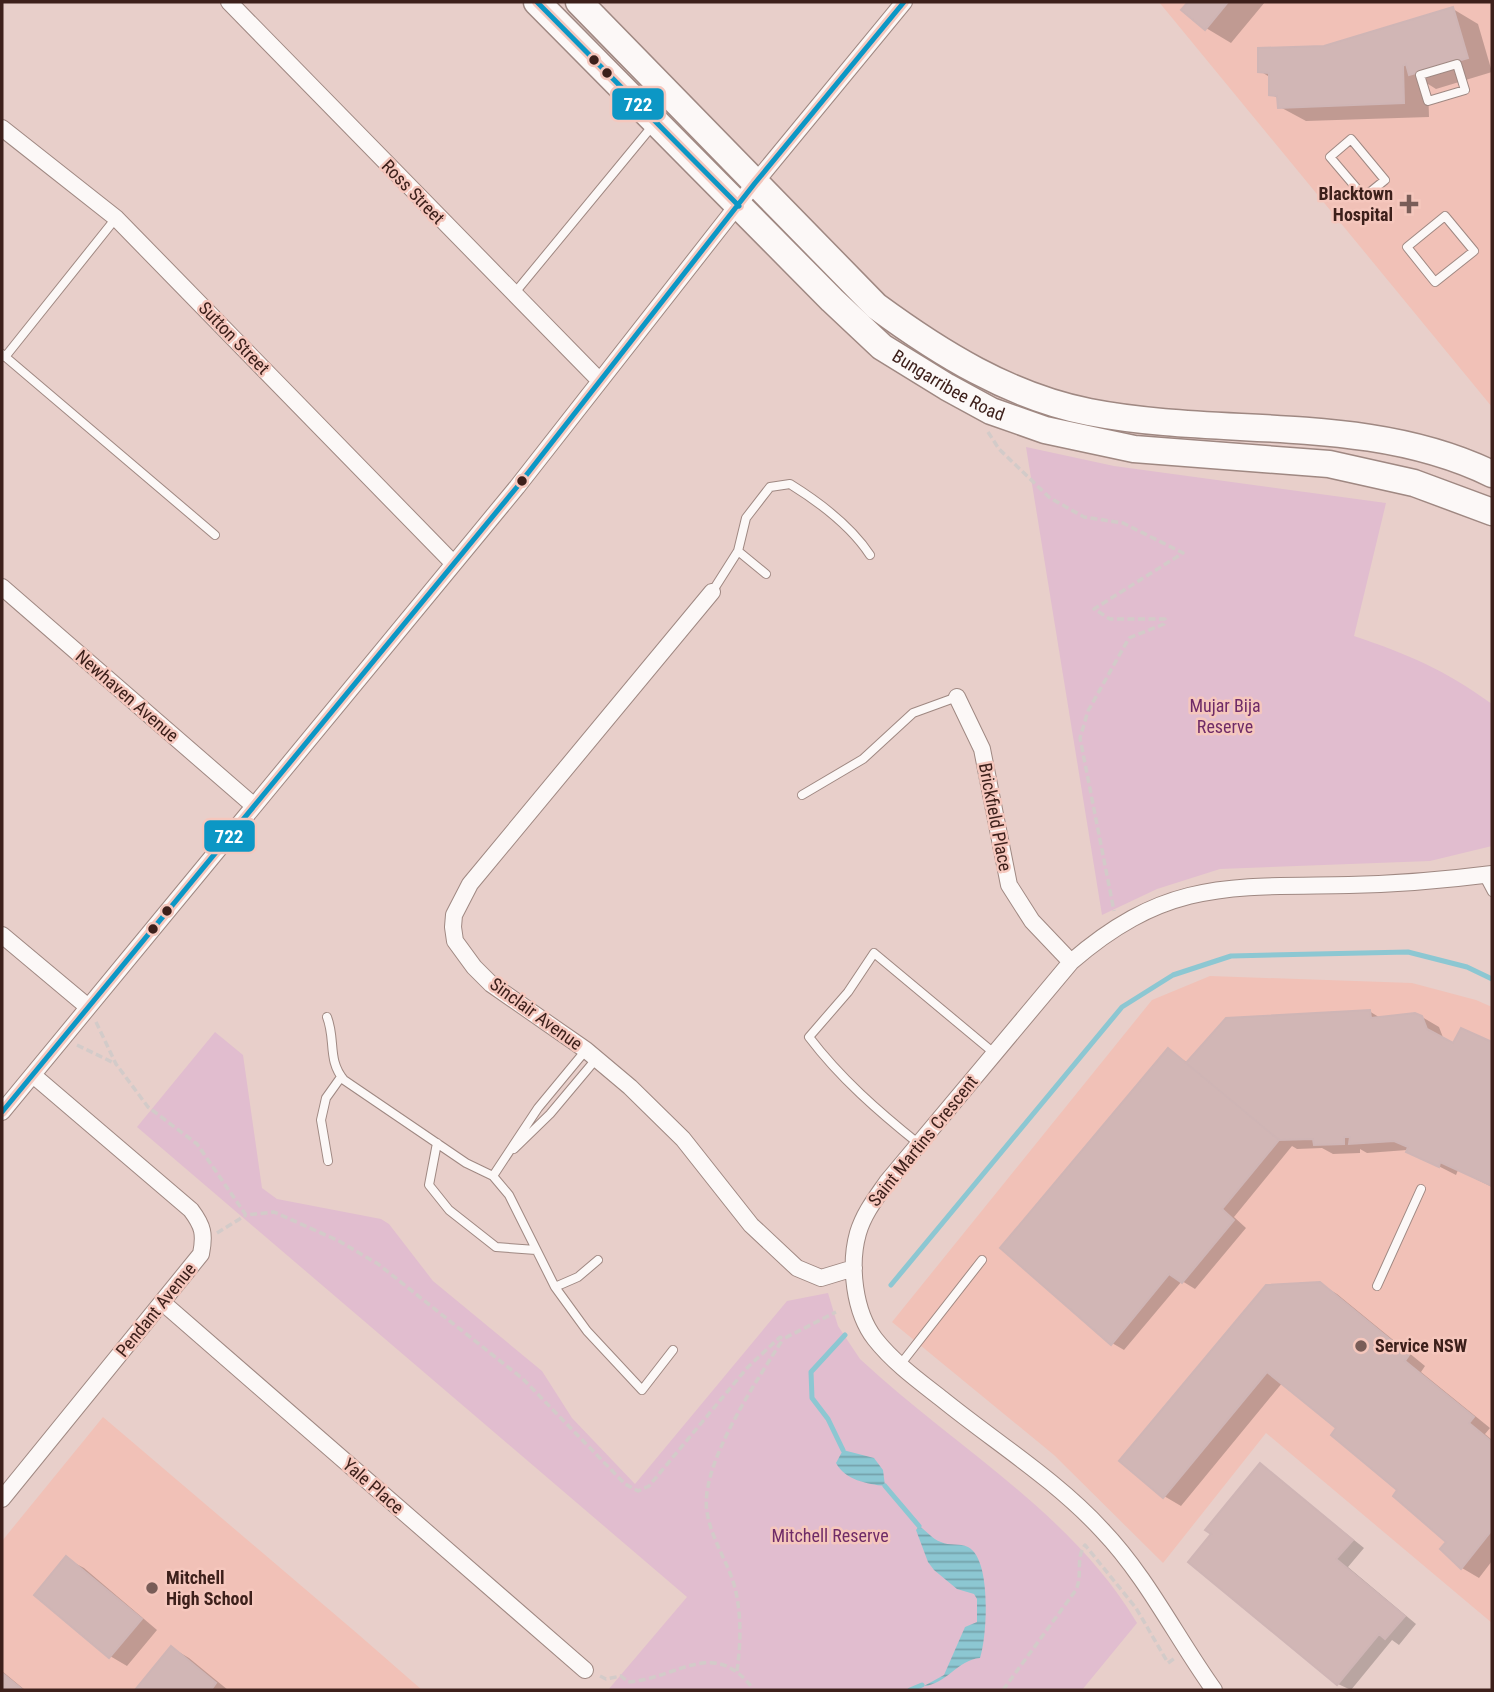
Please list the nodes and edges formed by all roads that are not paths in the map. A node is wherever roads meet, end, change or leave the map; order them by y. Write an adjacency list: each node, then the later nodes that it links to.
1 (229, 2): 13 (street, Ross Street)
2 (537, 2): 6 (main road, Bungarribee Road)
3 (579, 2): 9 (main road, Bungarribee Road)
4 (904, 2): 9 (street)
5 (1465, 90): 5 (lane)
6 (656, 122): 10 (main road, Bungarribee Road); 13 (lane)
7 (2, 128): 11 (street, Sutton Street)
8 (1385, 180): 8 (lane)
9 (755, 183): 10 (street); 16 (main road, Bungarribee Road)
10 (738, 206): 15 (street); 17 (main road, Bungarribee Road)
11 (116, 218): 14 (lane); 21 (street, Sutton Street)
12 (1474, 251): 12 (lane)
13 (513, 295): 15 (street, Ross Street)
14 (3, 355): 18 (lane)
15 (599, 380): 21 (street)
16 (1492, 474)
17 (1492, 512)
18 (215, 535)
19 (738, 551): 20 (lane); 22 (lane); 24 (lane)
20 (870, 555)
21 (453, 563): 27 (street)
22 (766, 574)
23 (2, 587): 27 (street, Newhaven Avenue)
24 (712, 592): 35 (street, Sinclair Avenue)
25 (957, 697): 26 (lane); 31 (street, Brickfield Place)
26 (802, 795)
27 (253, 806): 32 (street)
28 (1488, 874): 29 (lane); 31 (street, Saint Martins Crescent)
29 (1492, 892)
30 (2, 935): 32 (street)
31 (1071, 962): 34 (street, Saint Martins Crescent)
32 (92, 1015): 36 (street)
33 (327, 1017): 37 (lane)
34 (995, 1053): 40 (street, Saint Martins Crescent); 40 (lane)
35 (591, 1054): 41 (lane); 41 (lane); 48 (street, Sinclair Avenue)
36 (33, 1075): 38 (street); 51 (street, Pendant Avenue)
37 (341, 1077): 39 (lane); 42 (lane)
38 (2, 1112)
39 (437, 1143): 43 (lane); 45 (lane)
40 (919, 1144): 48 (street, Saint Martins Crescent)
41 (513, 1150): 43 (lane)
42 (328, 1161)
43 (493, 1176): 45 (lane)
44 (1421, 1189): 49 (lane)
45 (536, 1250): 50 (lane)
46 (598, 1260): 50 (lane)
47 (982, 1260): 53 (lane)
48 (854, 1268): 53 (street, Saint Martins Crescent)
49 (1377, 1286)
50 (555, 1287): 52 (lane)
51 (162, 1302): 54 (street, Pendant Avenue); 55 (street, Yale Place)
52 (673, 1350)
53 (900, 1365): 56 (street, Saint Martins Crescent)
54 (2, 1499)
55 (584, 1670)
56 (1213, 1690)

